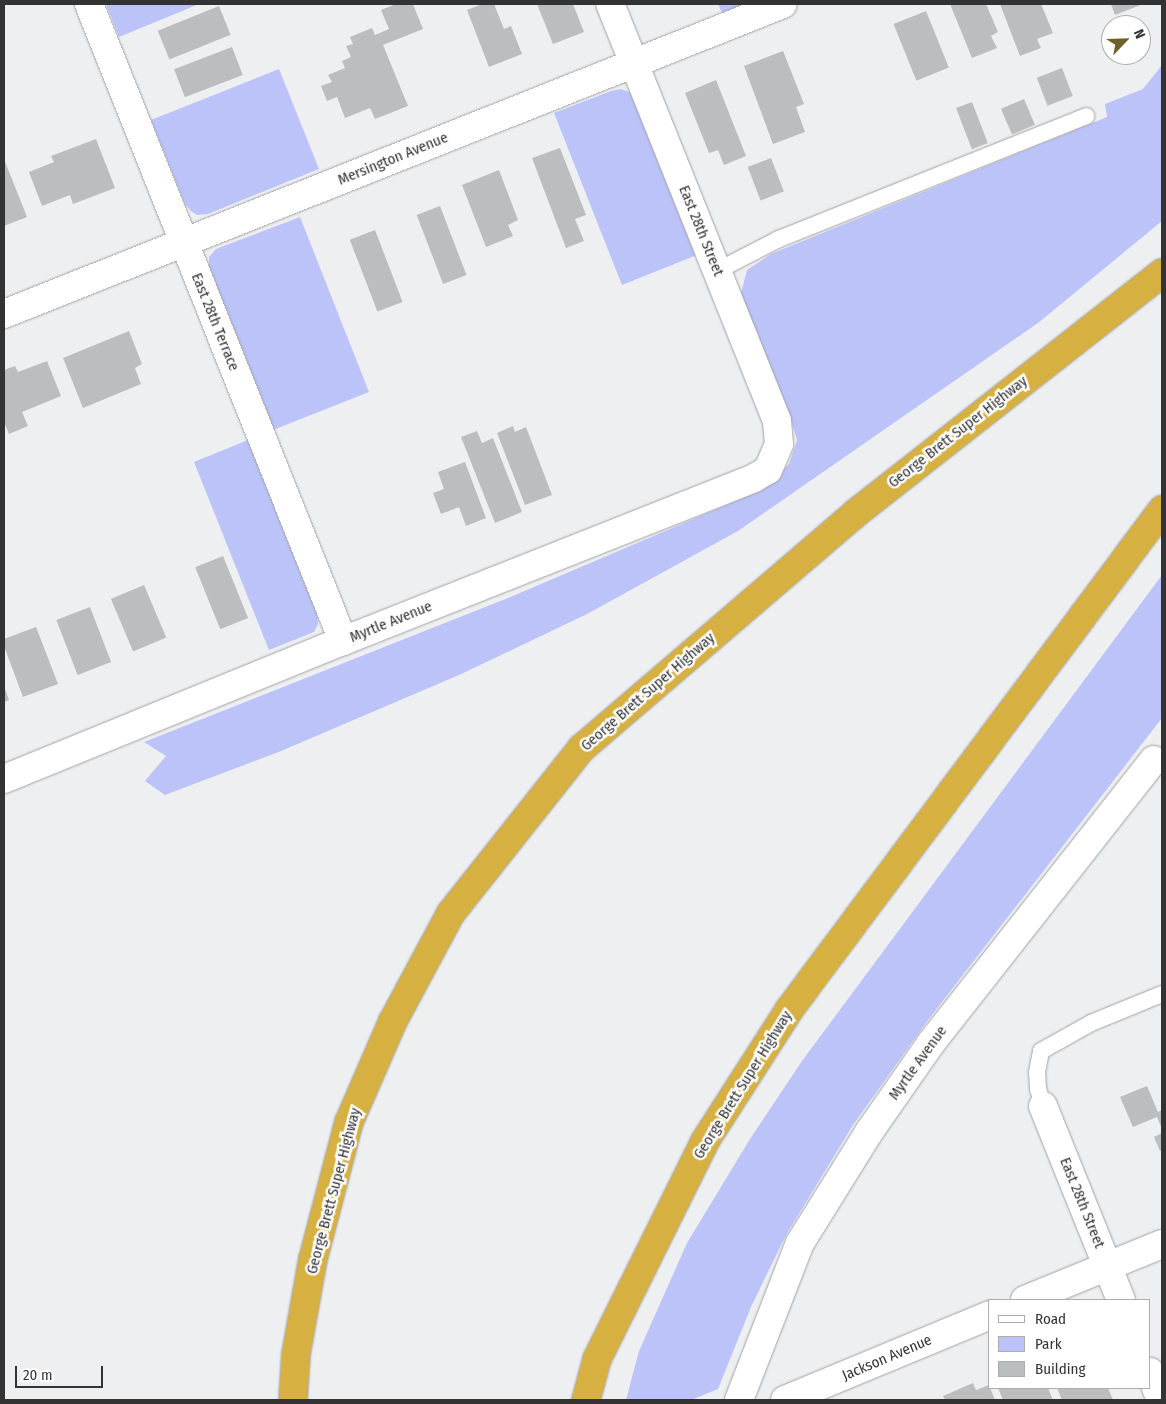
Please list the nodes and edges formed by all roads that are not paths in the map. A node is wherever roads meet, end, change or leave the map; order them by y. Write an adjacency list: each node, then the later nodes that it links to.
1 (89, 4): 6 (street, East 28th Terrace)
2 (610, 4): 4 (street, East 28th Street)
3 (783, 4): 4 (street, Mersington Avenue)
4 (634, 64): 6 (street, Mersington Avenue); 7 (street, East 28th Street)
5 (1086, 116): 7 (lane)
6 (184, 242): 9 (street, Mersington Avenue); 12 (street, East 28th Terrace)
7 (717, 271): 10 (street, East 28th Street)
8 (1162, 273): 23 (highway, George Brett Super Highway)
9 (4, 314)
10 (773, 460): 12 (street, Myrtle Avenue)
11 (1162, 510): 24 (highway, George Brett Super Highway)
12 (343, 641): 14 (street, Myrtle Avenue)
13 (1158, 760): 25 (street, Myrtle Avenue)
14 (4, 779)
15 (1162, 994): 16 (lane)
16 (1043, 1106): 18 (street, East 28th Street)
17 (1162, 1244): 18 (street)
18 (1107, 1266): 19 (street); 20 (street, East 28th Street)
19 (1027, 1299)
20 (1121, 1299)
21 (988, 1316): 26 (street, Jackson Avenue)
22 (1151, 1375): 27 (street)
23 (293, 1400)
24 (586, 1400)
25 (739, 1400)
26 (785, 1400)
27 (1161, 1400)

